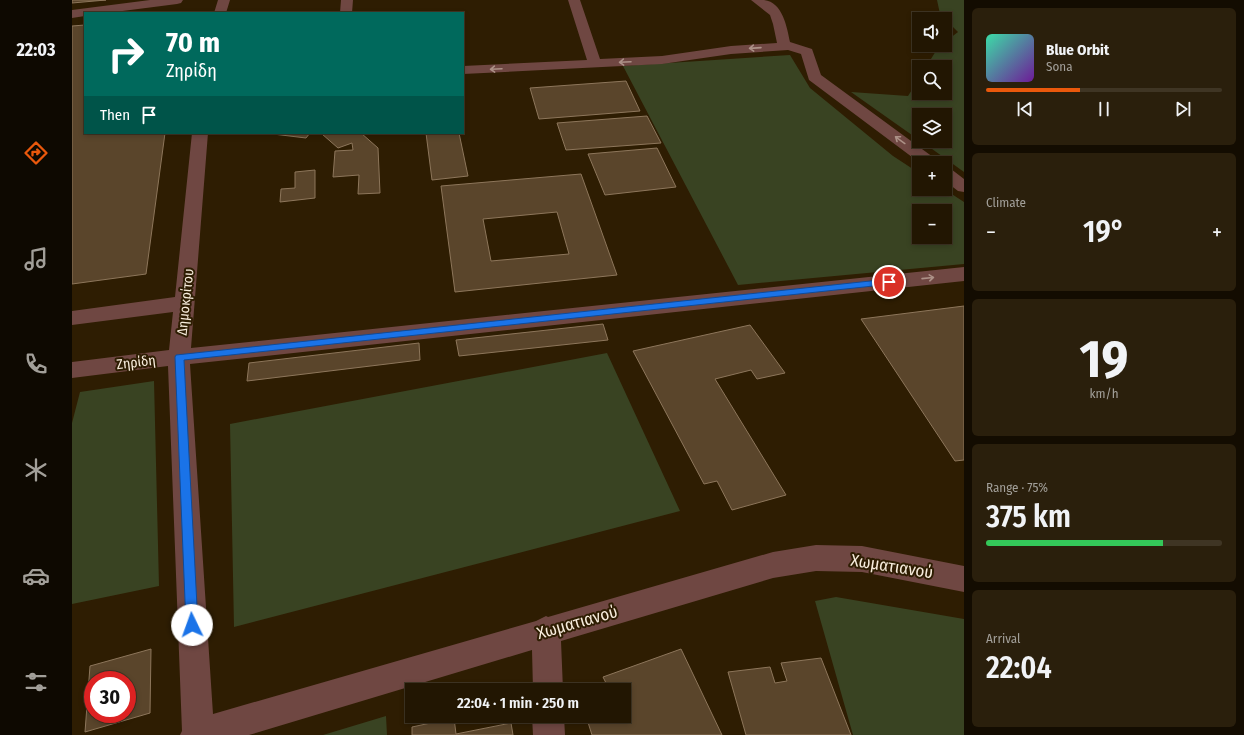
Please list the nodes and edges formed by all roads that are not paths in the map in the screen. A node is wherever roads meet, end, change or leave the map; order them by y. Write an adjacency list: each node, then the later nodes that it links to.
1 (177, 0): 7 (street)
2 (224, 0): 8 (street)
3 (347, 0): 9 (street)
4 (574, 0): 12 (street)
5 (757, 0): 11 (street)
6 (84, 12): 10 (street)
7 (87, 12)
8 (220, 12)
9 (346, 12)
10 (72, 14)
11 (784, 46): 12 (street, one-way to 12); 15 (street, one-way to 11)
12 (595, 63): 13 (street, one-way to 13)
13 (464, 70)
14 (200, 134): 19 (street, Δημοκρίτου)
15 (921, 156)
16 (952, 178): 17 (street)
17 (964, 187)
18 (964, 274): 21 (street, Ζηρίδη, one-way to 18)
19 (185, 303): 20 (street); 21 (street, Δημοκρίτου)
20 (72, 318)
21 (179, 357): 22 (street, Ζηρίδη); 27 (street, Δημοκρίτου)
22 (72, 370)
23 (964, 579): 24 (street, Χωματιανού)
24 (546, 631): 25 (street); 27 (street, Χωματιανού)
25 (548, 683)
26 (548, 723): 28 (street)
27 (197, 735)
28 (549, 735)

